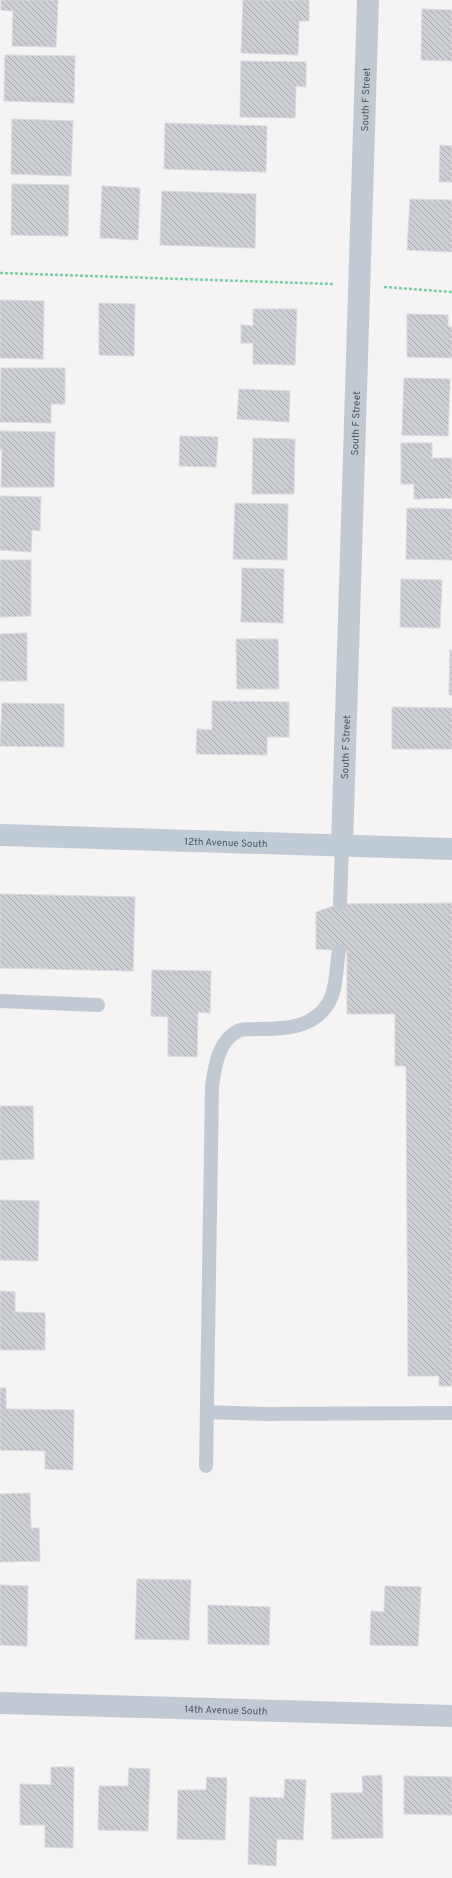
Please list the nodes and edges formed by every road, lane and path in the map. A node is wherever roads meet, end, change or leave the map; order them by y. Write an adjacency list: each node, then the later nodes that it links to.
1 (368, 0): 3 (street, South F Street)
2 (0, 273): 3 (path)
3 (359, 285): 4 (path); 6 (street, South F Street)
4 (452, 292)
5 (0, 835): 6 (street, 12th Avenue South)
6 (342, 846): 7 (street, 12th Avenue South); 8 (lane)
7 (452, 849)
8 (340, 904)
9 (339, 951): 12 (lane)
10 (0, 1001): 11 (lane)
11 (98, 1005)
12 (207, 1412): 13 (lane); 14 (lane)
13 (452, 1413)
14 (206, 1466)
15 (0, 1703): 16 (street, 14th Avenue South)
16 (452, 1716)

